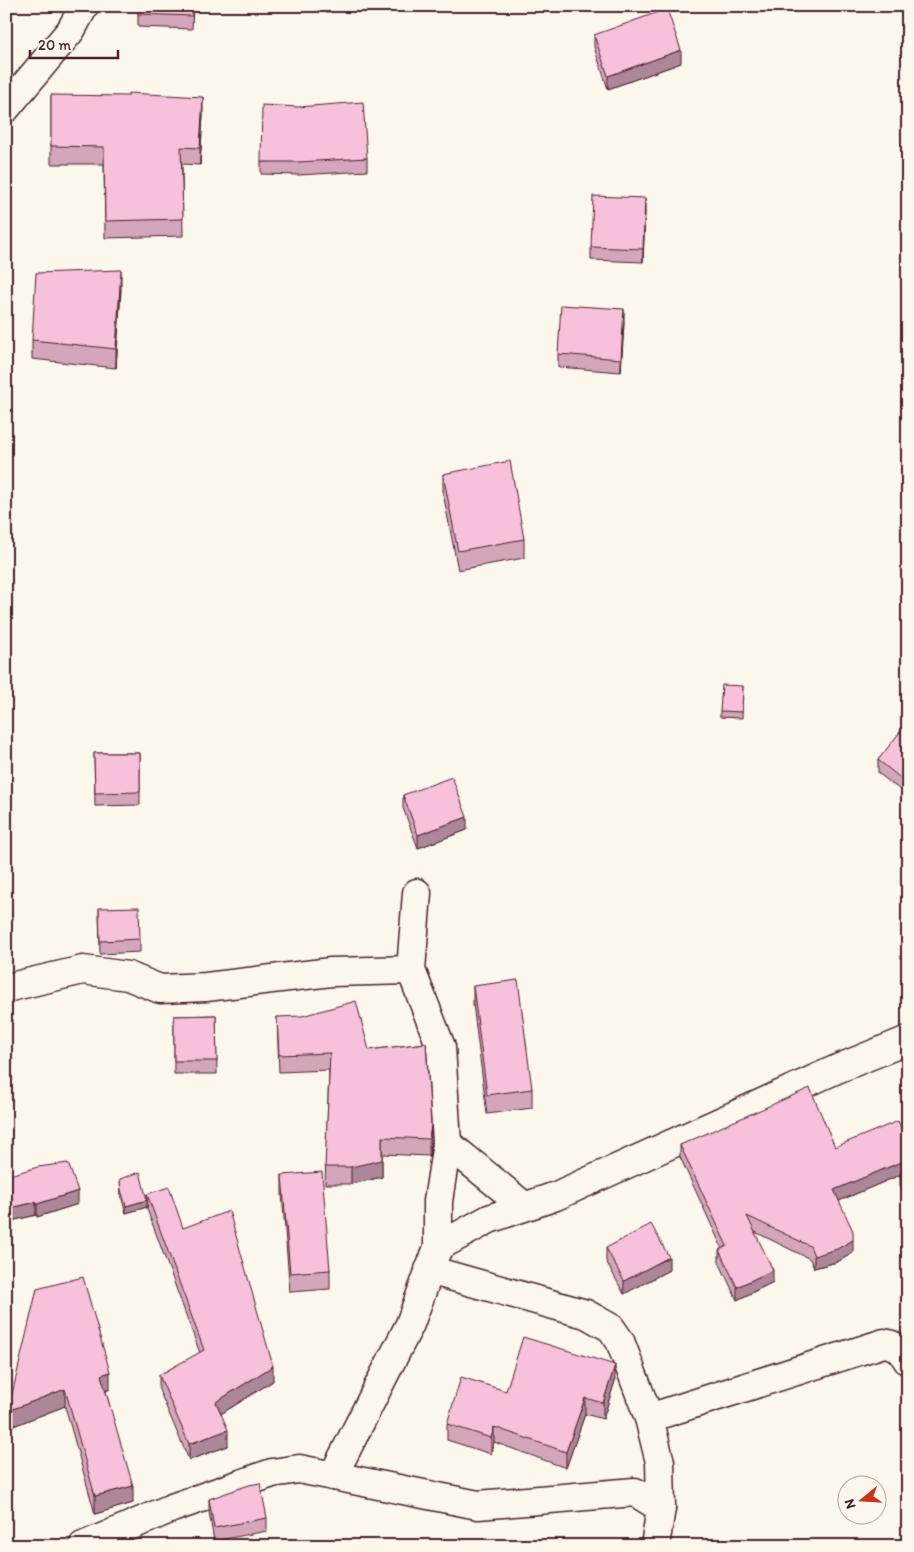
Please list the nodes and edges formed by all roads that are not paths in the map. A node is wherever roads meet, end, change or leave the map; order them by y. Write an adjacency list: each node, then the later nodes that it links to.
1 (84, 6): 2 (street)
2 (6, 108)
3 (417, 893): 4 (street)
4 (411, 970): 5 (street); 7 (street)
5 (6, 988)
6 (908, 1040): 8 (street)
7 (447, 1143): 8 (street); 9 (street)
8 (524, 1206): 9 (street)
9 (434, 1258): 11 (street); 12 (street)
10 (908, 1361): 11 (street)
11 (649, 1418): 13 (street)
12 (333, 1476): 13 (street); 14 (street)
13 (661, 1508): 15 (street)
14 (83, 1546)
15 (655, 1546)

